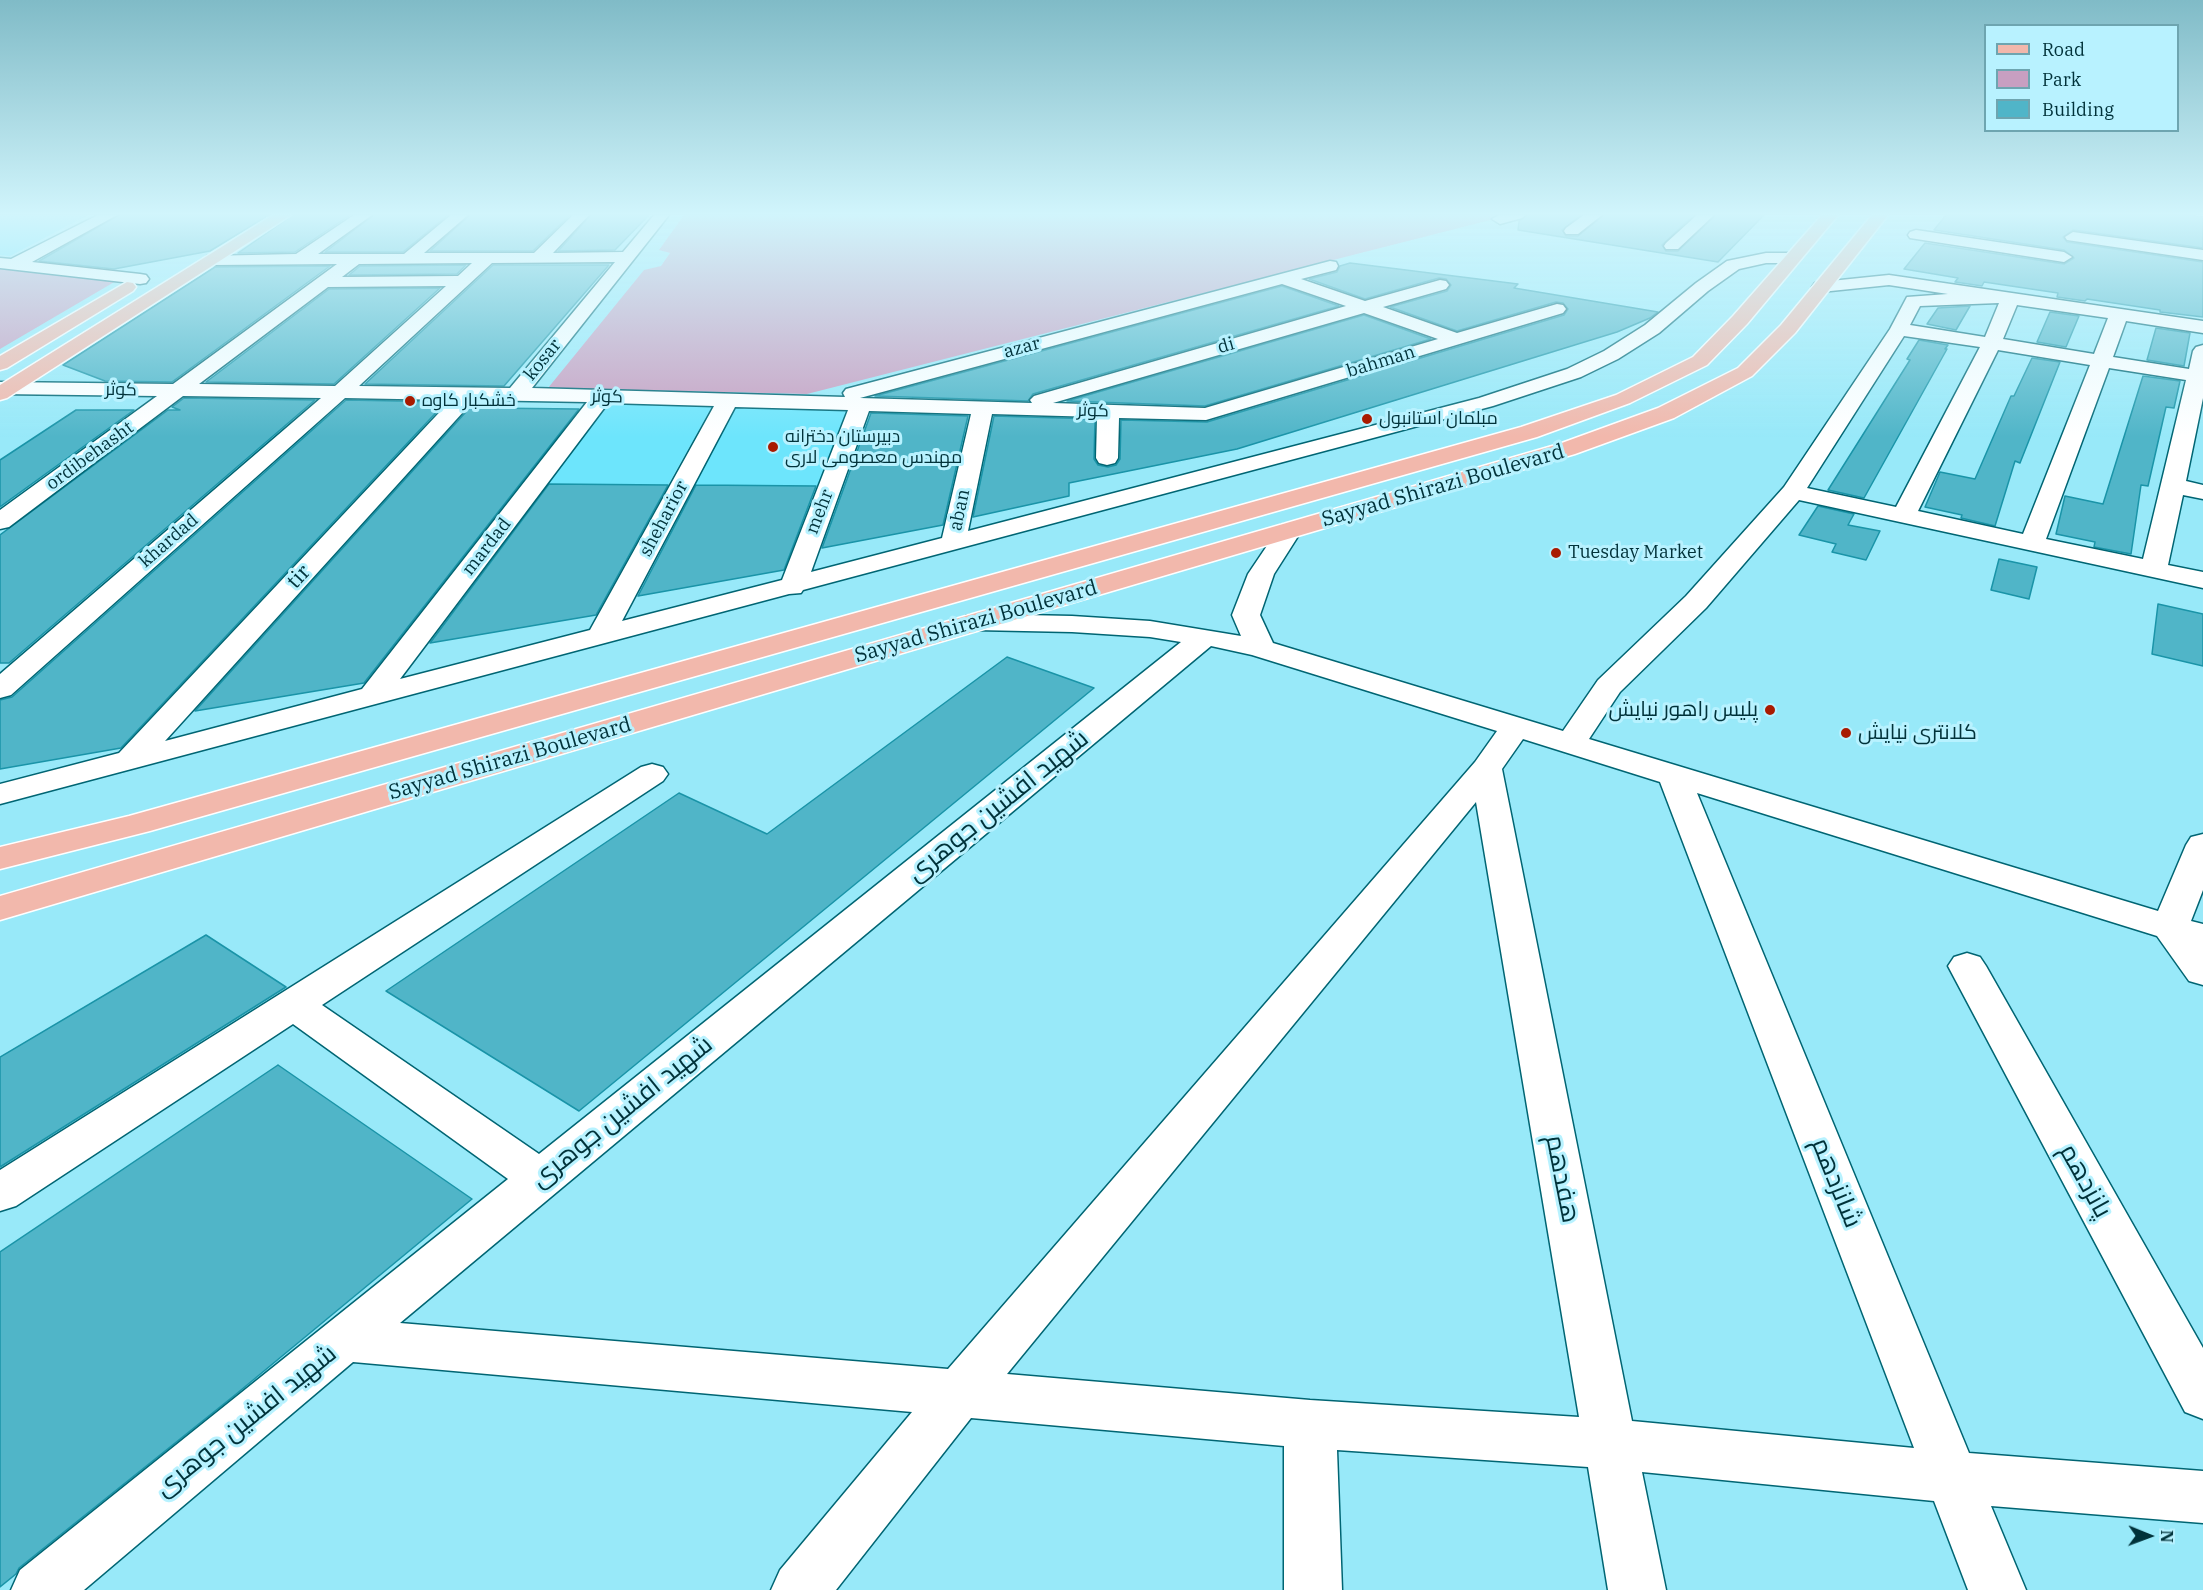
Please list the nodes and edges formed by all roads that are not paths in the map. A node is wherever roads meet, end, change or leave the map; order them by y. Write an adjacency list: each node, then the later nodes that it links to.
1 (123, 289): 28 (main road)
2 (166, 289): 30 (main road)
3 (314, 289): 31 (street, ordibehasht)
4 (453, 289): 32 (street, khardad)
5 (601, 289): 34 (street, kosar)
6 (1240, 289): 37 (street, azar)
7 (1314, 289): 17 (street)
8 (1425, 289): 17 (street, di)
9 (1699, 289): 51 (street)
10 (1779, 289): 21 (main road, Sayyad Shirazi Boulevard)
11 (1819, 289): 21 (main road, Sayyad Shirazi Boulevard)
12 (1881, 289): 16 (street)
13 (1974, 289): 15 (street)
14 (2063, 289): 20 (street)
15 (2011, 297): 16 (street); 19 (street); 25 (street)
16 (1913, 301): 23 (street)
17 (1364, 307): 24 (street); 40 (street, di)
18 (1557, 309): 24 (street, bahman)
19 (2119, 314): 22 (street); 27 (street)
20 (2203, 320)
21 (1764, 324): 50 (main road, Sayyad Shirazi Boulevard); 70 (main road, Sayyad Shirazi Boulevard)
22 (2203, 327)
23 (1899, 329): 25 (street); 46 (street)
24 (1457, 339): 42 (street, bahman)
25 (1992, 342): 27 (street); 48 (street)
26 (2203, 351): 29 (street)
27 (2101, 361): 29 (street); 52 (street)
28 (0, 364)
29 (2198, 376): 43 (street)
30 (3, 390): 31 (street, کوثر)
31 (179, 390): 32 (street, کوثر); 49 (street, ordibehasht)
32 (339, 393): 33 (street, کوثر); 60 (street, khardad)
33 (468, 394): 34 (street, کوثر); 64 (street, tir)
34 (516, 394): 35 (street, کوثر)
35 (602, 397): 36 (street, کوثر); 61 (street, mardad)
36 (728, 400): 37 (street, کوثر); 57 (street, sheharior)
37 (818, 403): 38 (street, کوثر)
38 (861, 404): 39 (street, کوثر); 55 (street, mehr)
39 (983, 407): 40 (street, کوثر); 51 (street, aban)
40 (1013, 408): 41 (street, کوثر)
41 (1108, 411): 42 (street, کوثر); 44 (street)
42 (1206, 414)
43 (2196, 419): 45 (street)
44 (1107, 458)
45 (2173, 486): 47 (street); 53 (street)
46 (1793, 492): 48 (street); 63 (street)
47 (2203, 492)
48 (1904, 515): 52 (street)
49 (0, 522)
50 (1290, 530): 56 (main road, Sayyad Shirazi Boulevard); 59 (street)
51 (953, 543): 55 (street)
52 (2032, 543): 53 (street)
53 (2154, 570): 54 (street)
54 (2203, 580)
55 (792, 587): 57 (street)
56 (976, 622): 58 (street); 71 (main road, Sayyad Shirazi Boulevard)
57 (600, 637): 61 (street)
58 (1205, 637): 59 (street); 76 (street, شهید افشین جوهری)
59 (1261, 650): 62 (street)
60 (0, 688)
61 (372, 696): 64 (street)
62 (1516, 728): 63 (street); 65 (street)
63 (1570, 744): 67 (street)
64 (130, 760): 68 (street)
65 (1486, 769): 79 (street); 82 (street, هفدهم)
66 (652, 774): 75 (street)
67 (1674, 777): 72 (street); 83 (street, شانزدهم)
68 (0, 794)
69 (2203, 845): 72 (street)
70 (0, 858)
71 (0, 908)
72 (2186, 932): 74 (street)
73 (1967, 966): 80 (street, پانزدهم)
74 (2203, 972)
75 (293, 1005): 76 (street); 77 (street)
76 (540, 1179): 78 (street, شهید افشین جوهری)
77 (0, 1193)
78 (346, 1340): 79 (street); 85 (street, شهید افشین جوهری)
79 (959, 1394): 81 (street); 86 (street)
80 (2203, 1396)
81 (1310, 1424): 82 (street); 87 (street)
82 (1611, 1444): 83 (street); 88 (street, هفدهم)
83 (1954, 1477): 84 (street); 89 (street, شانزدهم)
84 (2203, 1497)
85 (40, 1590)
86 (800, 1590)
87 (1313, 1590)
88 (1637, 1590)
89 (1997, 1590)

